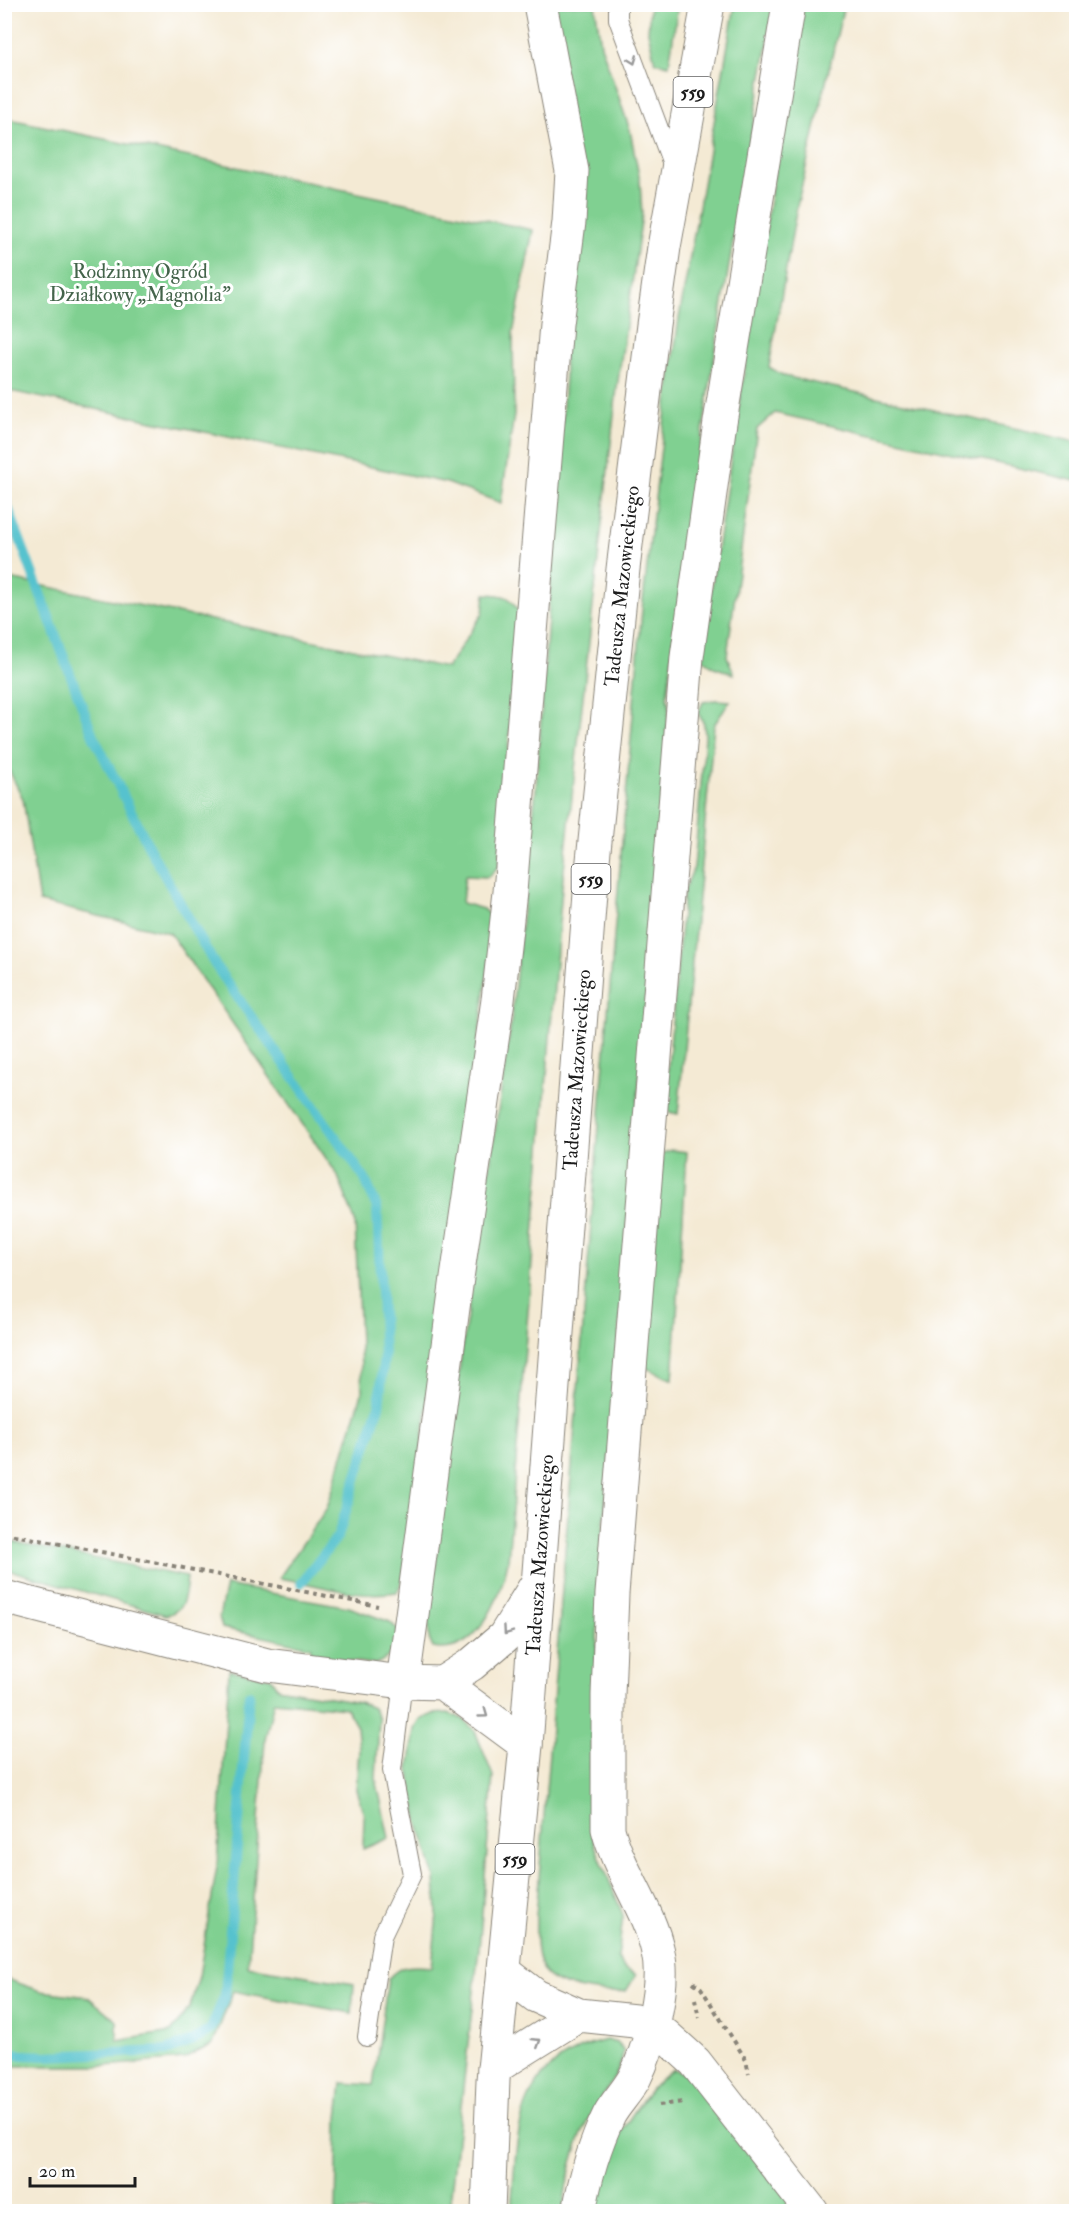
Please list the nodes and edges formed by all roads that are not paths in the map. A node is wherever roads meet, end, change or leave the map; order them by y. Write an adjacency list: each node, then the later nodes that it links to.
1 (540, 4): 8 (street)
2 (618, 4): 5 (lane, one-way to 5)
3 (708, 4): 5 (street, Tadeusza Mazowieckiego / 559)
4 (789, 4): 13 (street)
5 (678, 180): 6 (street, Tadeusza Mazowieckiego / 559)
6 (538, 1582): 9 (street, one-way to 9); 10 (street, Tadeusza Mazowieckiego / 559)
7 (4, 1597): 8 (street)
8 (403, 1682): 9 (street); 14 (lane)
9 (442, 1683): 10 (street, one-way to 10)
10 (526, 1745): 11 (street, Tadeusza Mazowieckiego / 559)
11 (505, 1972): 12 (street); 15 (street, Tadeusza Mazowieckiego / 559)
12 (579, 2015): 13 (street); 15 (street, one-way to 12)
13 (651, 2026): 19 (street); 20 (street)
14 (367, 2037)
15 (494, 2068): 16 (street, Tadeusza Mazowieckiego / 559)
16 (489, 2141): 17 (street, Tadeusza Mazowieckiego / 559); 18 (street, Tadeusza Mazowieckiego / 559)
17 (474, 2211)
18 (488, 2211)
19 (579, 2211)
20 (812, 2211)

